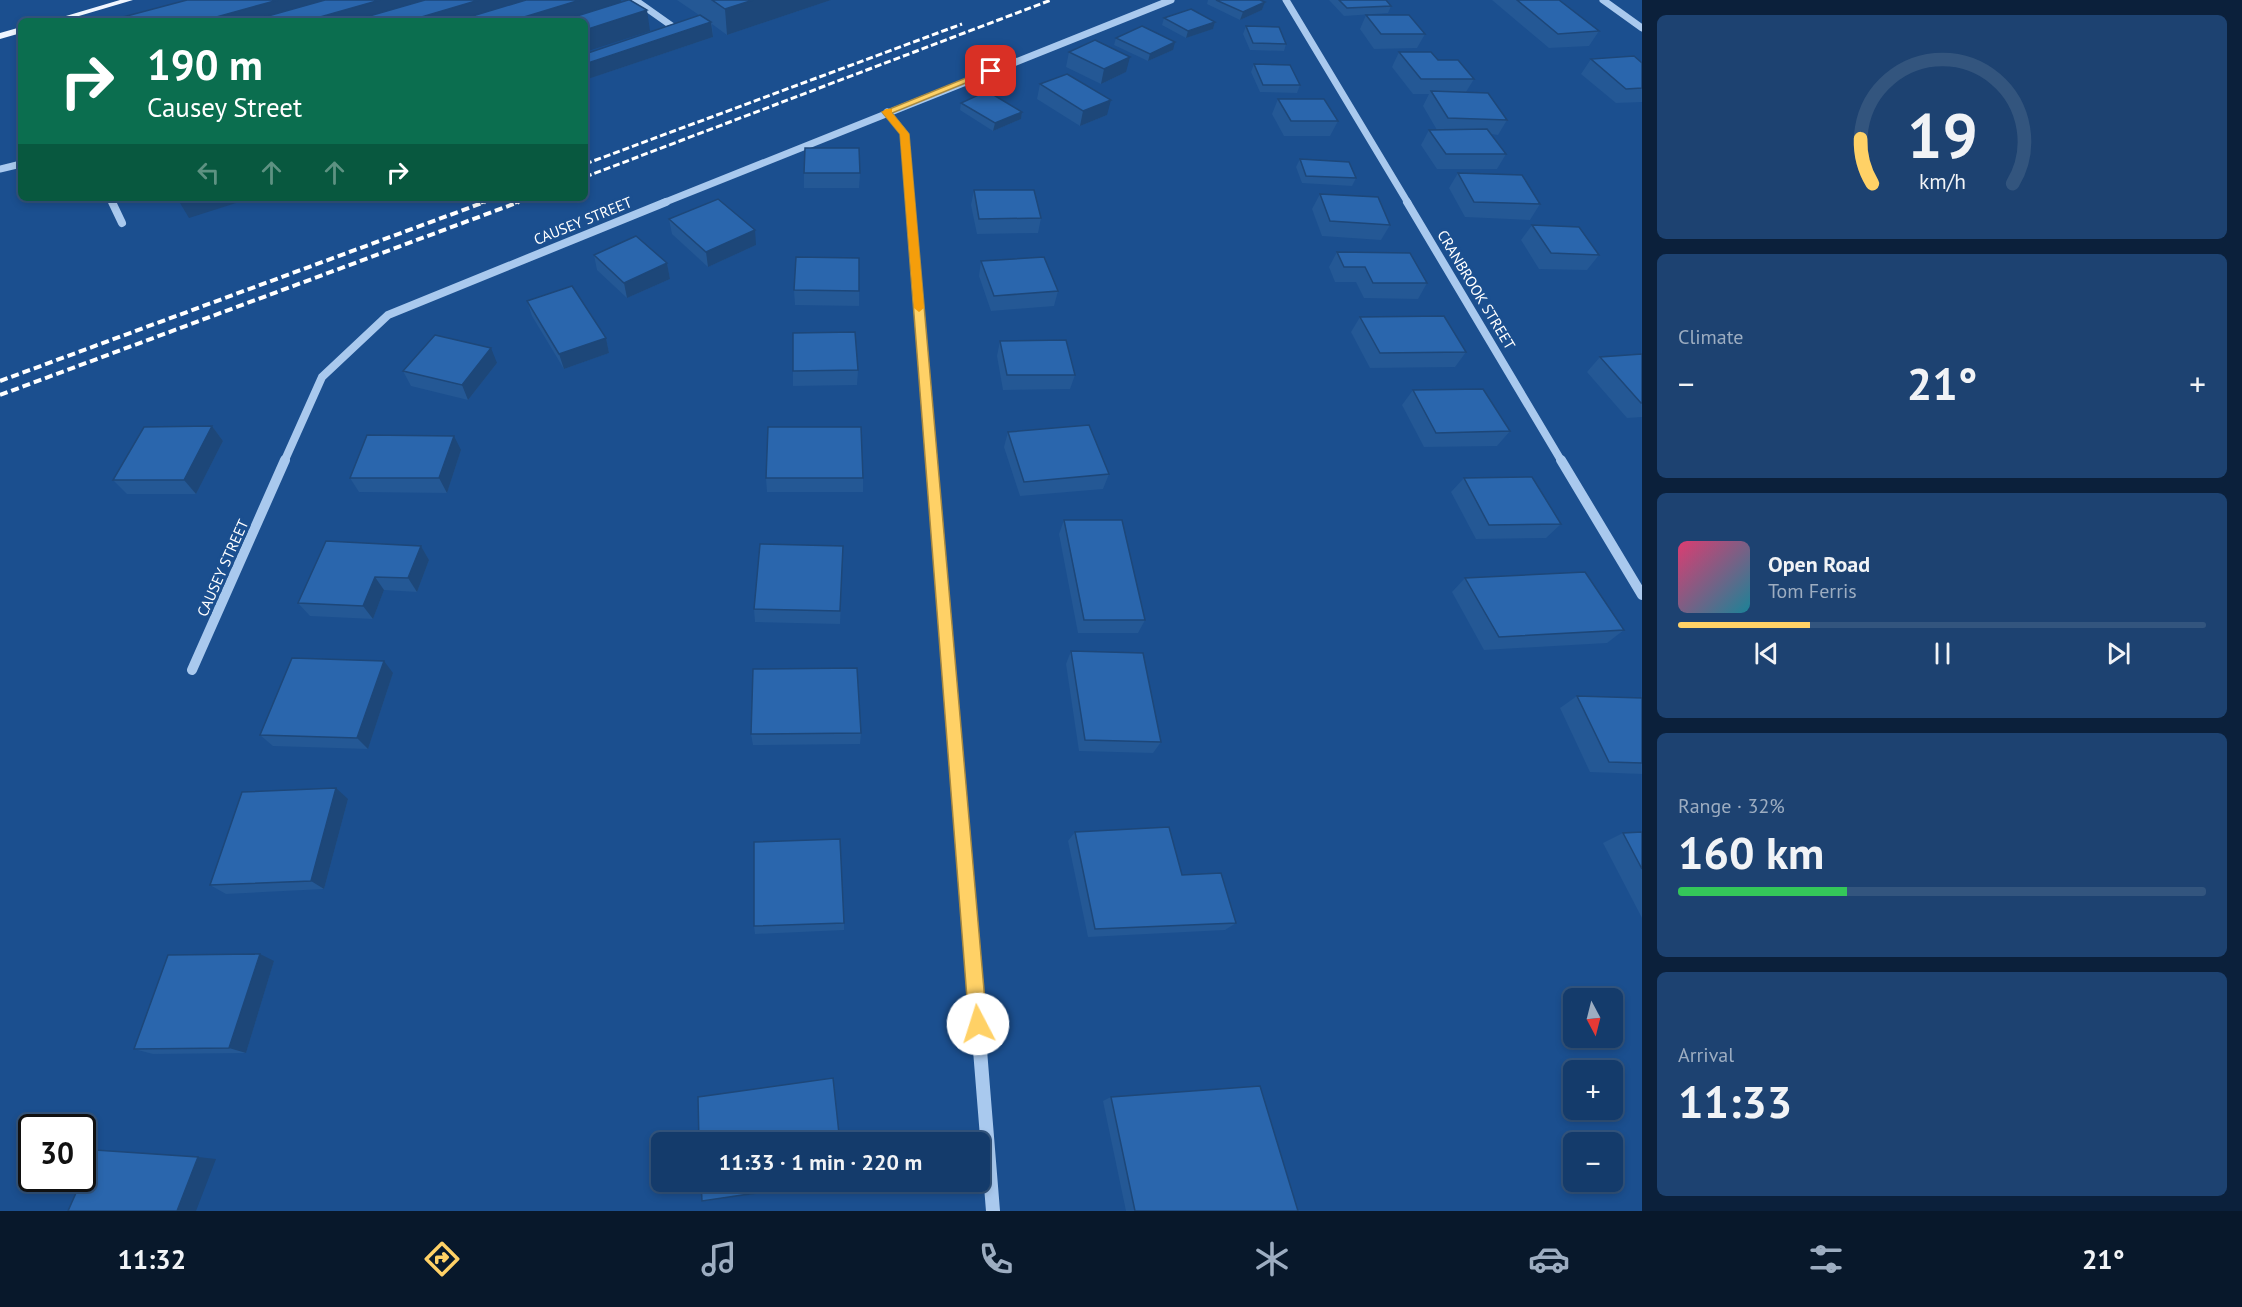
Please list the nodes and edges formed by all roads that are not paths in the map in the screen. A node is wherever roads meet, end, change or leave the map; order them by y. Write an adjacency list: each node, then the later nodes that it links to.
1 (129, 0): 6 (main road)
2 (636, 0): 9 (street)
3 (1171, 0): 11 (street, CAUSEY STREET)
4 (1286, 0): 16 (street, CRANBROOK STREET)
5 (1604, 0): 7 (street)
6 (64, 18)
7 (1642, 28)
8 (18, 31): 10 (main road)
9 (668, 34)
10 (0, 36)
11 (886, 112): 17 (street, CAUSEY STREET); 18 (street)
12 (18, 165): 13 (street)
13 (0, 169)
14 (111, 201): 15 (street)
15 (122, 223)
16 (1642, 595)
17 (192, 670)
18 (993, 1211)

